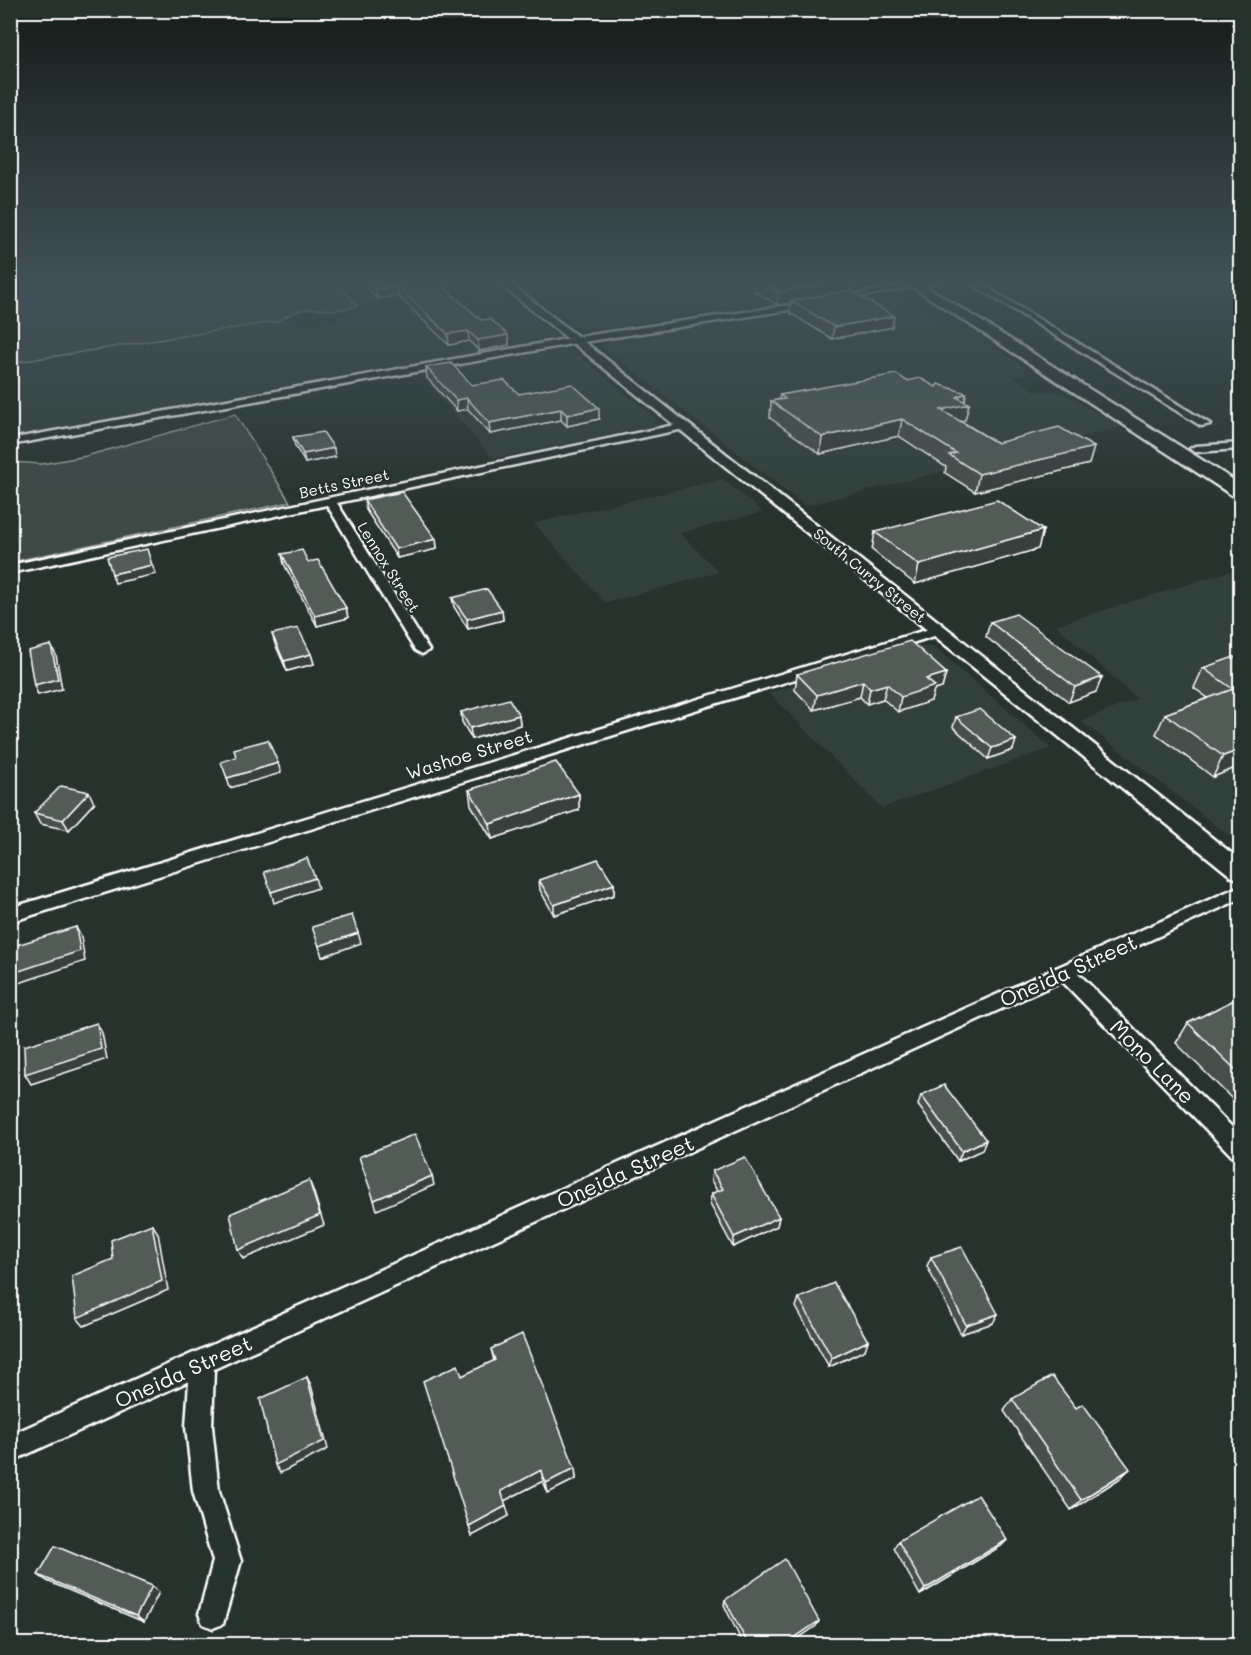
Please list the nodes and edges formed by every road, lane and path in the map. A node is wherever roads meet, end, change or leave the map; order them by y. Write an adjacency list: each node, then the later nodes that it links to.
1 (481, 357): 8 (street)
2 (598, 357): 7 (street, South Curry Street)
3 (1038, 357): 10 (main road)
4 (1048, 357): 11 (main road)
5 (1096, 357): 6 (street)
6 (1205, 424)
7 (684, 426): 14 (street, Betts Street); 16 (street, South Curry Street)
8 (10, 442)
9 (1240, 446): 11 (street)
10 (1173, 449): 11 (main road); 13 (main road)
11 (1195, 449): 12 (main road)
12 (1240, 478)
13 (1240, 492)
14 (330, 501): 15 (street, Betts Street); 17 (street, Lennox Street)
15 (10, 569)
16 (939, 630): 18 (street, South Curry Street); 20 (street, Washoe Street)
17 (423, 650)
18 (1240, 871)
19 (1240, 892): 21 (street, Oneida Street)
20 (10, 915)
21 (1065, 972): 22 (street, Mono Lane); 23 (street, Oneida Street)
22 (1240, 1149)
23 (202, 1362): 24 (street, Oneida Street); 25 (street)
24 (10, 1449)
25 (213, 1614)

